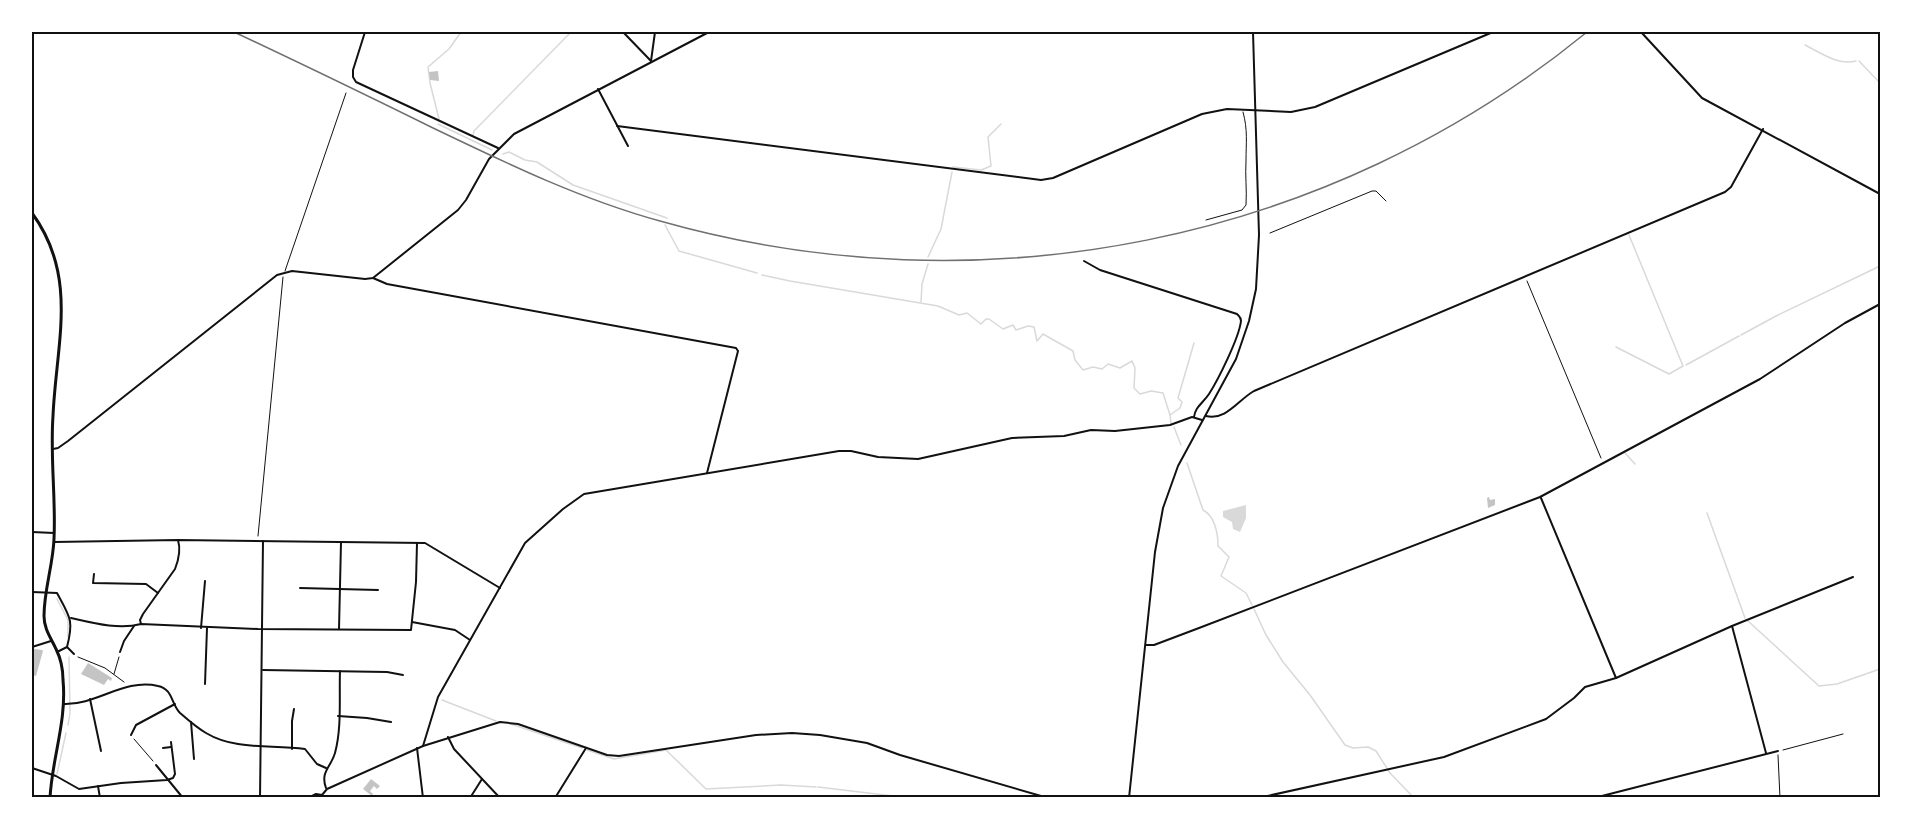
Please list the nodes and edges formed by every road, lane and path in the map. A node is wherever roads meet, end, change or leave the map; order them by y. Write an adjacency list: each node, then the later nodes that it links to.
1 (365, 32): 16 (street)
2 (623, 32): 8 (street)
3 (655, 32): 8 (street)
4 (709, 32): 8 (street)
5 (1253, 32): 12 (street)
6 (1493, 32): 12 (street)
7 (1641, 32): 14 (street)
8 (651, 61): 9 (street)
9 (598, 89): 13 (street); 16 (street)
10 (346, 93): 23 (lane)
11 (1243, 110): 12 (street); 13 (street); 20 (lane)
12 (1255, 111): 27 (street)
13 (617, 126): 15 (street)
14 (1763, 129): 17 (street); 24 (street)
15 (628, 146)
16 (498, 148): 25 (street)
17 (1881, 194)
18 (1386, 201): 21 (lane)
19 (32, 213): 30 (main road)
20 (1206, 220)
21 (1270, 233)
22 (1084, 261): 28 (street)
23 (285, 271): 25 (street); 30 (street); 37 (path)
24 (1526, 277): 27 (street); 31 (path)
25 (373, 278): 32 (street)
26 (1881, 304): 31 (street)
27 (1205, 416): 29 (street)
28 (1194, 417): 29 (street); 32 (street)
29 (1203, 420): 65 (street)
30 (53, 449): 35 (main road)
31 (1603, 462): 33 (street)
32 (706, 473): 48 (street)
33 (1540, 496): 65 (street); 75 (street)
34 (32, 532): 35 (street)
35 (54, 533): 39 (main road)
36 (178, 540): 37 (street); 39 (street); 53 (street)
37 (257, 541): 38 (street)
38 (263, 541): 40 (street); 61 (street)
39 (54, 542): 52 (main road)
40 (341, 542): 41 (street); 49 (street)
41 (417, 543): 48 (street); 55 (street)
42 (94, 574): 45 (street)
43 (1853, 577): 58 (street)
44 (205, 581): 59 (street)
45 (93, 583): 46 (street); 53 (street)
46 (91, 587)
47 (300, 588): 49 (street)
48 (500, 588): 63 (street)
49 (340, 589): 50 (street); 62 (street)
50 (378, 590)
51 (32, 592): 52 (street)
52 (46, 593): 54 (street); 64 (main road)
53 (158, 593): 56 (street)
54 (71, 618): 57 (street); 67 (street)
55 (412, 622): 62 (street); 63 (street)
56 (141, 624): 57 (street); 59 (street)
57 (134, 626): 69 (street)
58 (1732, 626): 75 (street); 100 (street)
59 (201, 628): 60 (street)
60 (207, 628): 61 (street); 76 (street)
61 (262, 629): 62 (street); 71 (street)
62 (339, 629)
63 (471, 640): 91 (street)
64 (51, 641): 66 (street); 68 (main road)
65 (1144, 645): 122 (street)
66 (32, 647)
67 (67, 647): 68 (street); 70 (street)
68 (57, 652): 79 (main road)
69 (120, 652): 73 (path)
70 (74, 654): 73 (path)
71 (261, 670): 72 (street); 94 (street)
72 (340, 671): 74 (street); 82 (street)
73 (114, 674): 77 (path)
74 (403, 675)
75 (1616, 678): 123 (street)
76 (205, 684)
77 (127, 686): 78 (street); 80 (street)
78 (90, 699): 79 (street); 89 (street)
79 (68, 704): 105 (main road)
80 (175, 704): 83 (street); 86 (street)
81 (294, 709): 97 (street)
82 (338, 716): 84 (street); 104 (street)
83 (191, 722): 94 (street); 101 (street)
84 (391, 722)
85 (1842, 734): 99 (path)
86 (131, 735): 102 (path)
87 (448, 737): 91 (street); 96 (street); 106 (street)
88 (104, 738): 89 (street)
89 (99, 739): 98 (street)
90 (171, 742): 92 (street)
91 (423, 746): 95 (street)
92 (171, 747): 93 (street); 107 (street)
93 (163, 748)
94 (260, 748): 97 (street); 115 (street)
95 (417, 748): 109 (street); 117 (street)
96 (586, 748): 120 (street); 121 (street)
97 (292, 749): 104 (street)
98 (101, 751)
99 (1778, 751): 100 (street); 125 (path)
100 (1766, 753): 124 (street)
101 (201, 754)
102 (156, 765): 107 (street)
103 (32, 768): 105 (street)
104 (326, 768): 109 (street)
105 (52, 774): 108 (street); 112 (main road)
106 (482, 779): 118 (street); 119 (street)
107 (167, 780): 108 (street); 114 (street)
108 (98, 786): 113 (street)
109 (327, 789): 110 (street)
110 (322, 795): 111 (street); 116 (street)
111 (326, 797)
112 (50, 798)
113 (99, 798)
114 (183, 798)
115 (260, 798)
116 (308, 798)
117 (423, 798)
118 (470, 798)
119 (500, 798)
120 (555, 798)
121 (1048, 798)
122 (1129, 798)
123 (1258, 798)
124 (1594, 798)
125 (1780, 798)

